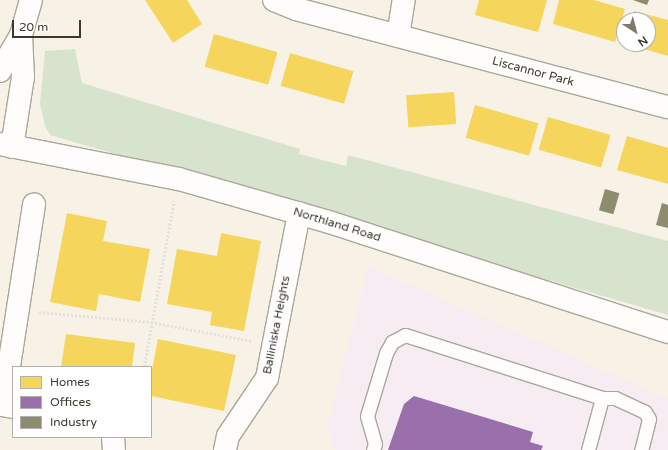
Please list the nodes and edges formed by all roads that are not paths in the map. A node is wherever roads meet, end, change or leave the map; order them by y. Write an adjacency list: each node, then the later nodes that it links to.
1 (32, 0): 4 (street)
2 (274, 0): 5 (street, Liscannor Park)
3 (404, 0): 5 (street)
4 (21, 35): 6 (street); 8 (street)
5 (398, 36): 7 (street, Liscannor Park)
6 (0, 71)
7 (668, 107)
8 (6, 145): 10 (street, Northland Road)
9 (34, 204): 13 (street)
10 (299, 213): 11 (street, Northland Road); 16 (street, Balliniska Heights)
11 (668, 332)
12 (602, 398): 17 (lane); 18 (lane); 19 (lane)
13 (12, 407)
14 (113, 438): 15 (street)
15 (114, 450)
16 (225, 450)
17 (373, 450)
18 (588, 450)
19 (641, 450)

